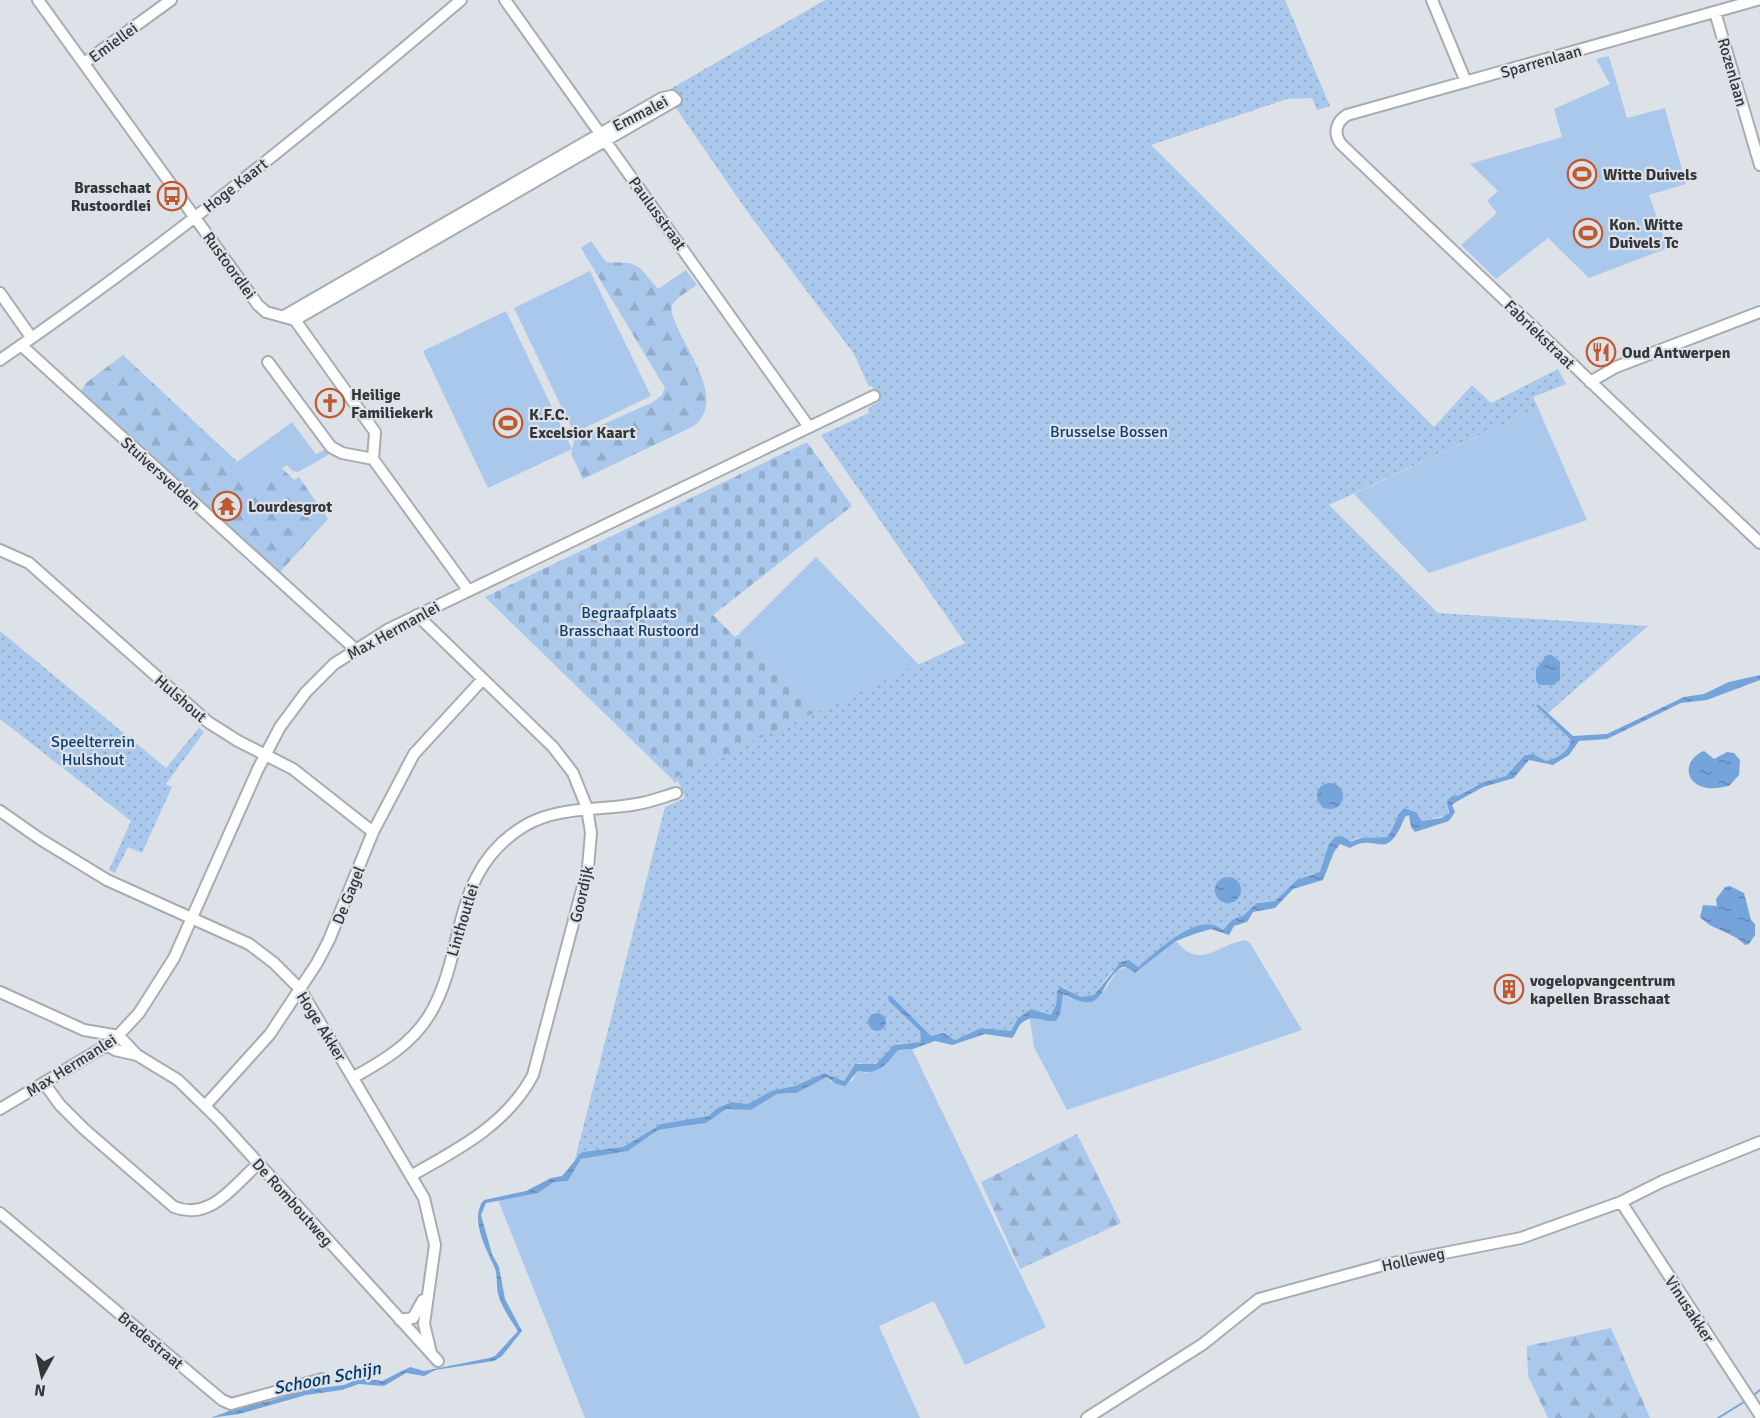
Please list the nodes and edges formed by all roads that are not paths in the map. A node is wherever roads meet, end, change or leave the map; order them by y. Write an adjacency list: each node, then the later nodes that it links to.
1 (38, 0): 9 (street, Rustoordlei)
2 (171, 0): 9 (street, Emiellei)
3 (461, 0): 14 (street, Hoge Kaart)
4 (505, 0): 12 (street, Paulusstraat)
5 (1432, 0): 10 (street)
6 (1757, 0): 7 (street, Sparrenlaan)
7 (1742, 2): 8 (street, Sparrenlaan)
8 (1715, 12): 10 (street, Sparrenlaan); 13 (street, Rozenlaan)
9 (84, 63): 14 (street, Rustoordlei)
10 (1466, 82): 11 (street, Sparrenlaan)
11 (1342, 118): 23 (street, Fabriekstraat)
12 (603, 137): 12 (street, Emmalei); 17 (street, Emmalei); 18 (street, Emmalei); 25 (street, Paulusstraat)
13 (1760, 165)
14 (195, 217): 17 (street, Rustoordlei); 19 (street, Hoge Kaart)
15 (0, 292): 19 (street)
16 (1760, 312): 23 (street)
17 (284, 316): 18 (street, Rustoordlei)
18 (295, 320): 26 (street)
19 (31, 337): 20 (street, Hoge Kaart)
20 (21, 345): 21 (street, Hoge Kaart); 31 (street, Stuiversvelden)
21 (0, 360)
22 (268, 362): 26 (street)
23 (1590, 382): 27 (street, Fabriekstraat)
24 (874, 396): 25 (street, Max Hermanlei)
25 (809, 427): 29 (street, Max Hermanlei)
26 (373, 459): 29 (street)
27 (1760, 543)
28 (0, 550): 33 (street, Hulshout)
29 (468, 590): 30 (street, Max Hermanlei)
30 (417, 615): 31 (street, Max Hermanlei); 32 (street, Goordijk)
31 (355, 649): 33 (street, Max Hermanlei)
32 (483, 679): 35 (street, Goordijk); 37 (street, De Gagel)
33 (265, 754): 37 (street, Hulshout); 38 (street, Max Hermanlei)
34 (676, 793): 35 (street, Linthoutlei)
35 (587, 808): 45 (street, Linthoutlei); 51 (street, Goordijk)
36 (0, 811): 38 (street, Hoge Akker)
37 (373, 832): 39 (street, De Gagel)
38 (190, 917): 39 (street, Hoge Akker); 42 (street, Max Hermanlei)
39 (300, 989): 45 (street, Hoge Akker); 47 (street, De Gagel)
40 (0, 992): 41 (street)
41 (84, 1030): 42 (street); 43 (street)
42 (118, 1036): 43 (street, Max Hermanlei); 44 (street, De Romboutweg)
43 (102, 1048): 44 (street, De Romboutweg); 46 (street, Max Hermanlei)
44 (137, 1054): 47 (street, De Romboutweg)
45 (354, 1077): 51 (street, Hoge Akker)
46 (44, 1083): 48 (street, Max Hermanlei); 50 (street)
47 (205, 1106): 50 (street, De Romboutweg)
48 (0, 1109)
49 (1760, 1142): 52 (street, Holleweg)
50 (258, 1164): 55 (street, De Romboutweg)
51 (412, 1175): 54 (street, Hoge Akker)
52 (1620, 1203): 58 (street, Vinusakker); 59 (street, Holleweg)
53 (0, 1213): 57 (street, Bredestraat)
54 (430, 1283): 55 (street, Hoge Akker); 56 (street, Hoge Akker)
55 (400, 1320): 56 (street, De Romboutweg)
56 (435, 1357)
57 (322, 1379)
58 (1760, 1415)
59 (1087, 1418)

